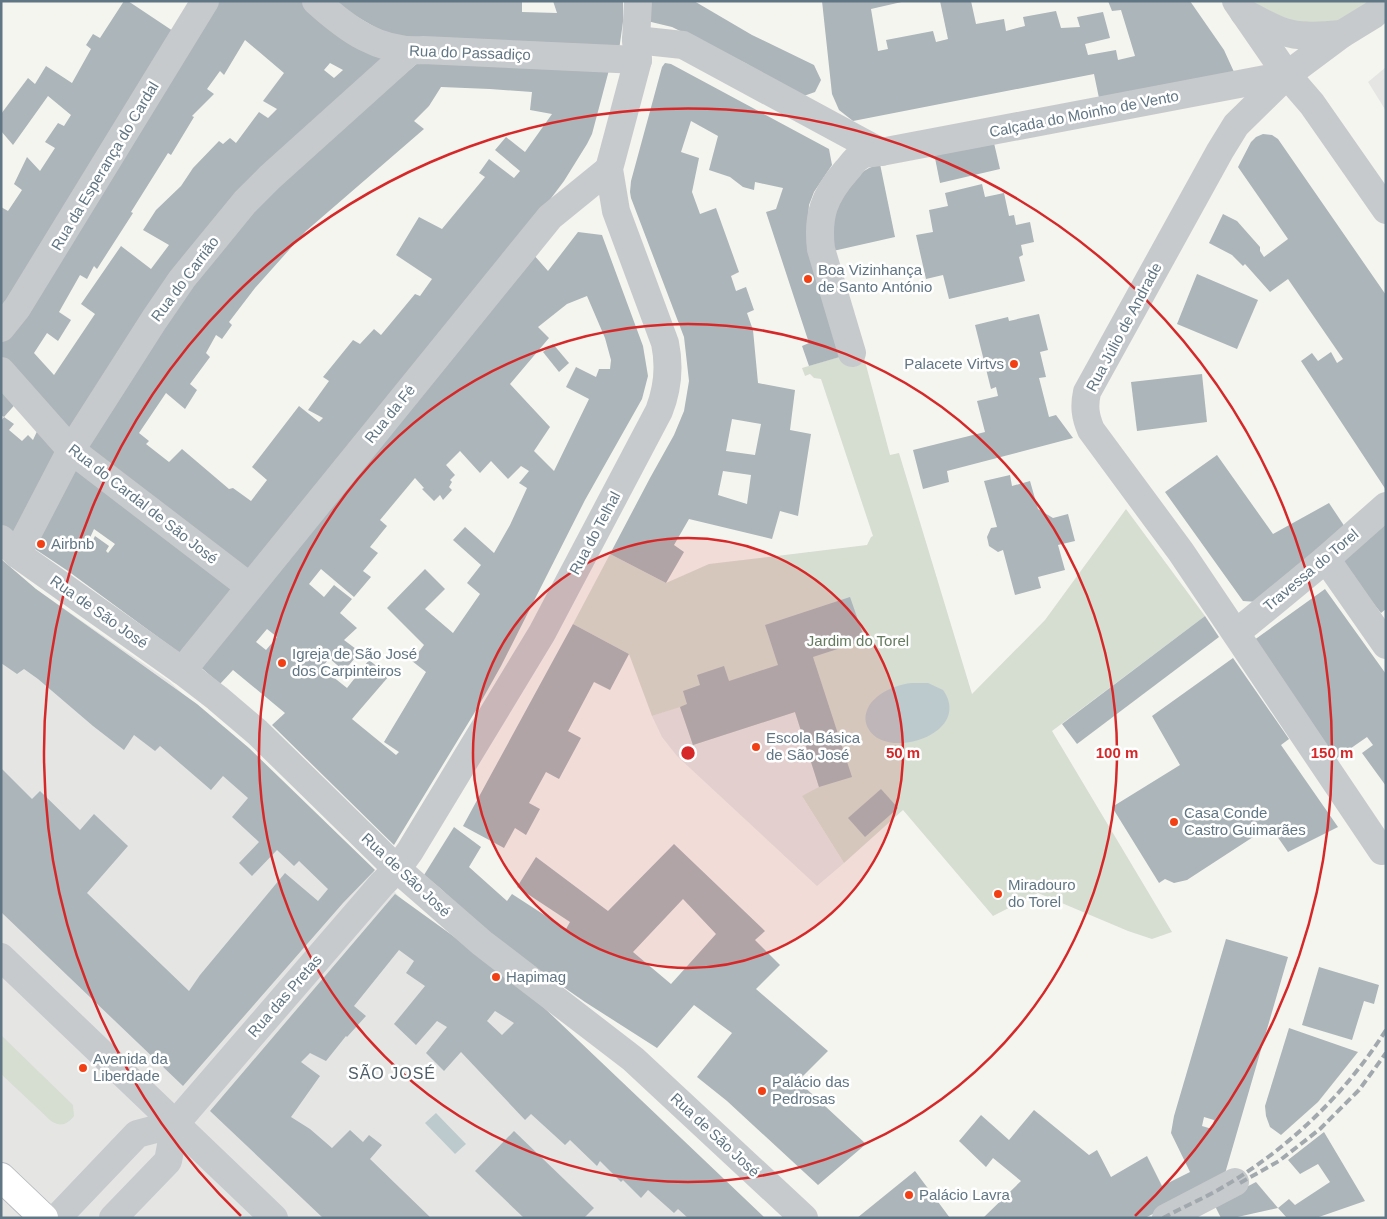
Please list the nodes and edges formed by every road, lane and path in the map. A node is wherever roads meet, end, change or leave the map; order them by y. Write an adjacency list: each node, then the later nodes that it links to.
1 (205, 1): 13 (street, Rua da Esperança do Cardal)
2 (316, 1): 8 (street, Rua do Passadiço)
3 (638, 1): 7 (street)
4 (1386, 4): 6 (street, Rua Júlio de Andrade)
5 (1239, 7): 6 (street); 9 (street)
6 (1342, 34): 9 (street, Rua Júlio de Andrade)
7 (637, 50): 8 (street, Rua do Passadiço); 10 (street); 11 (street)
8 (410, 51): 16 (street, Rua do Carrião)
9 (1287, 75): 10 (street, Calçada do Moinho de Vento); 12 (street); 21 (street, Rua Júlio de Andrade)
10 (882, 152): 14 (street, Calçada do Moinho de Vento)
11 (609, 170): 20 (street, Rua da Fé); 25 (street, Rua do Telhal)
12 (1386, 210)
13 (1, 328)
14 (852, 353)
15 (1, 371): 16 (street, Rua do Cardal de São José)
16 (71, 450): 18 (street, Rua do Carrião); 20 (street, Rua do Cardal de São José)
17 (1386, 506): 19 (street, Travessa do Torel)
18 (9, 546): 23 (street, Rua de São José)
19 (1326, 559): 21 (street, Travessa do Torel); 22 (street)
20 (250, 587): 23 (street, Rua da Fé)
21 (1236, 633): 24 (street, Rua Júlio de Andrade)
22 (1386, 645)
23 (182, 671): 25 (street, Rua de São José)
24 (1382, 851)
25 (397, 869): 27 (street, Rua das Pretas); 34 (street, Rua de São José)
26 (1, 957): 27 (street)
27 (175, 1124): 31 (street); 32 (street); 33 (street)
28 (1, 1177): 30 (main road)
29 (1235, 1182): 35 (street)
30 (44, 1218)
31 (57, 1218)
32 (112, 1218)
33 (274, 1218)
34 (804, 1218)
35 (1166, 1218)

